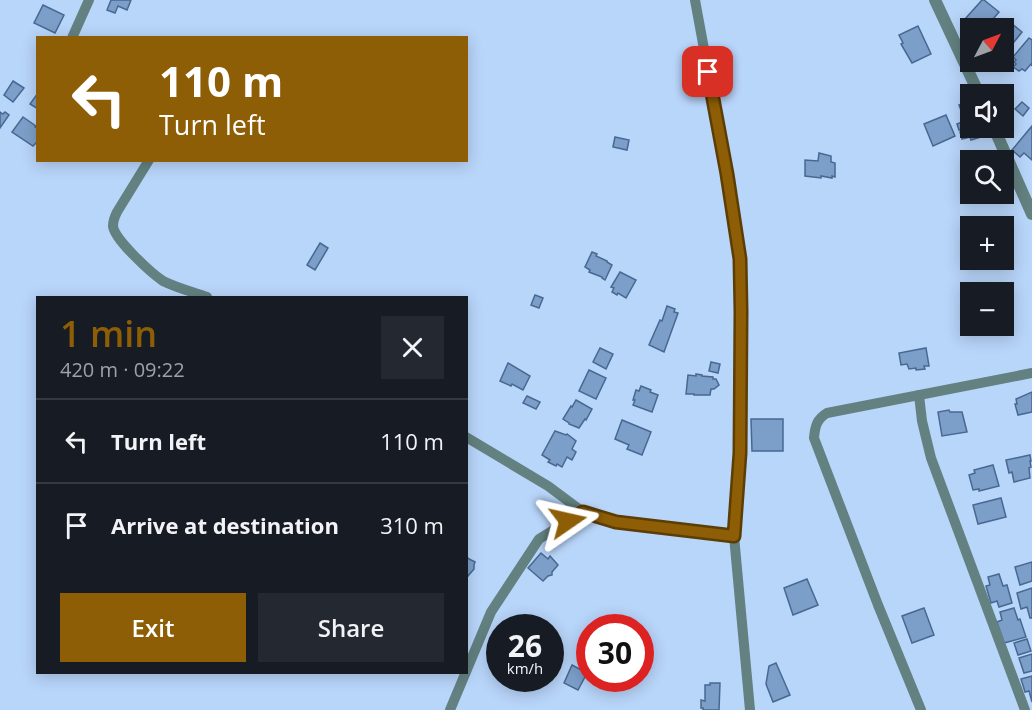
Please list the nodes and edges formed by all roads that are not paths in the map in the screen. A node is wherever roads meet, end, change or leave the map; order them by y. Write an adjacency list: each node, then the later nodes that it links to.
1 (89, 0): 4 (street)
2 (695, 0): 14 (street)
3 (935, 0): 5 (street)
4 (73, 36)
5 (974, 84)
6 (998, 138): 8 (street)
7 (148, 162): 9 (street)
8 (1032, 214)
9 (204, 296)
10 (1032, 373): 11 (street)
11 (919, 395): 19 (street); 20 (street)
12 (468, 438): 13 (street)
13 (583, 512): 14 (street); 15 (street)
14 (734, 536): 18 (street)
15 (468, 669)
16 (466, 674): 17 (street)
17 (450, 710)
18 (750, 710)
19 (921, 710)
20 (1025, 710)

